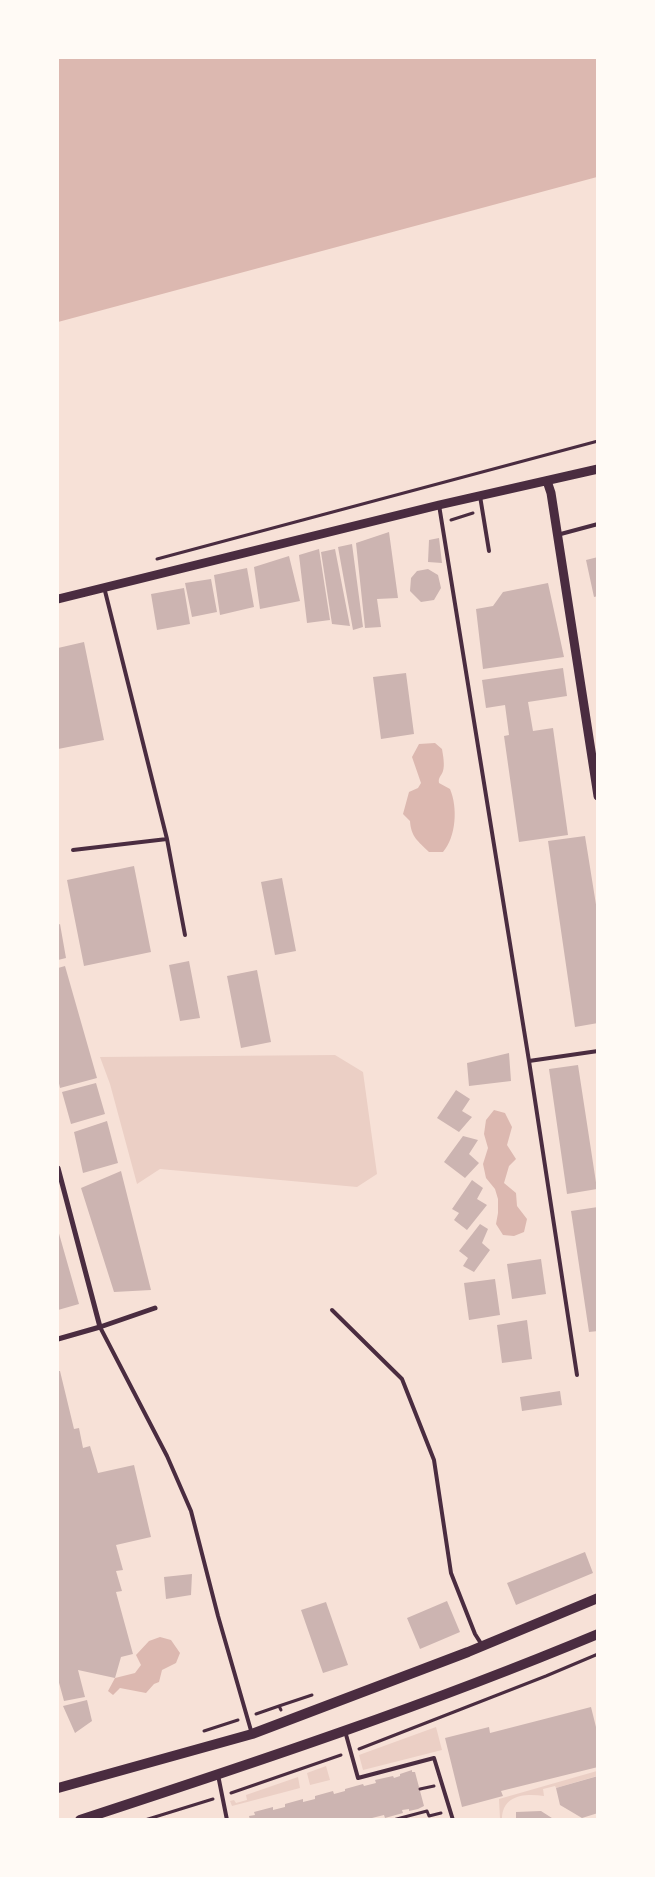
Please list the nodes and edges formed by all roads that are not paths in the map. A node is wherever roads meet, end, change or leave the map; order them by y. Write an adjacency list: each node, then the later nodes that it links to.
1 (598, 470): 2 (street)
2 (547, 481): 3 (street); 6 (street)
3 (480, 496): 4 (street); 7 (lane)
4 (439, 505): 8 (street); 15 (lane)
5 (598, 524): 6 (lane)
6 (557, 535): 10 (street)
7 (489, 551)
8 (104, 587): 9 (street); 11 (lane)
9 (58, 599)
10 (598, 796)
11 (167, 839): 12 (lane); 13 (lane)
12 (73, 850)
13 (185, 935)
14 (598, 1050): 15 (lane)
15 (529, 1060): 21 (lane)
16 (58, 1168): 19 (street)
17 (155, 1308): 19 (street)
18 (332, 1310): 24 (lane)
19 (100, 1326): 20 (street); 26 (lane)
20 (58, 1339)
21 (577, 1375)
22 (598, 1598): 24 (main road)
23 (598, 1634): 25 (main road)
24 (482, 1646): 26 (main road)
25 (345, 1731): 27 (main road); 31 (lane)
26 (252, 1734): 28 (main road)
27 (218, 1775): 29 (main road); 30 (lane)
28 (58, 1788)
29 (80, 1820)
30 (227, 1820)
31 (453, 1820)

